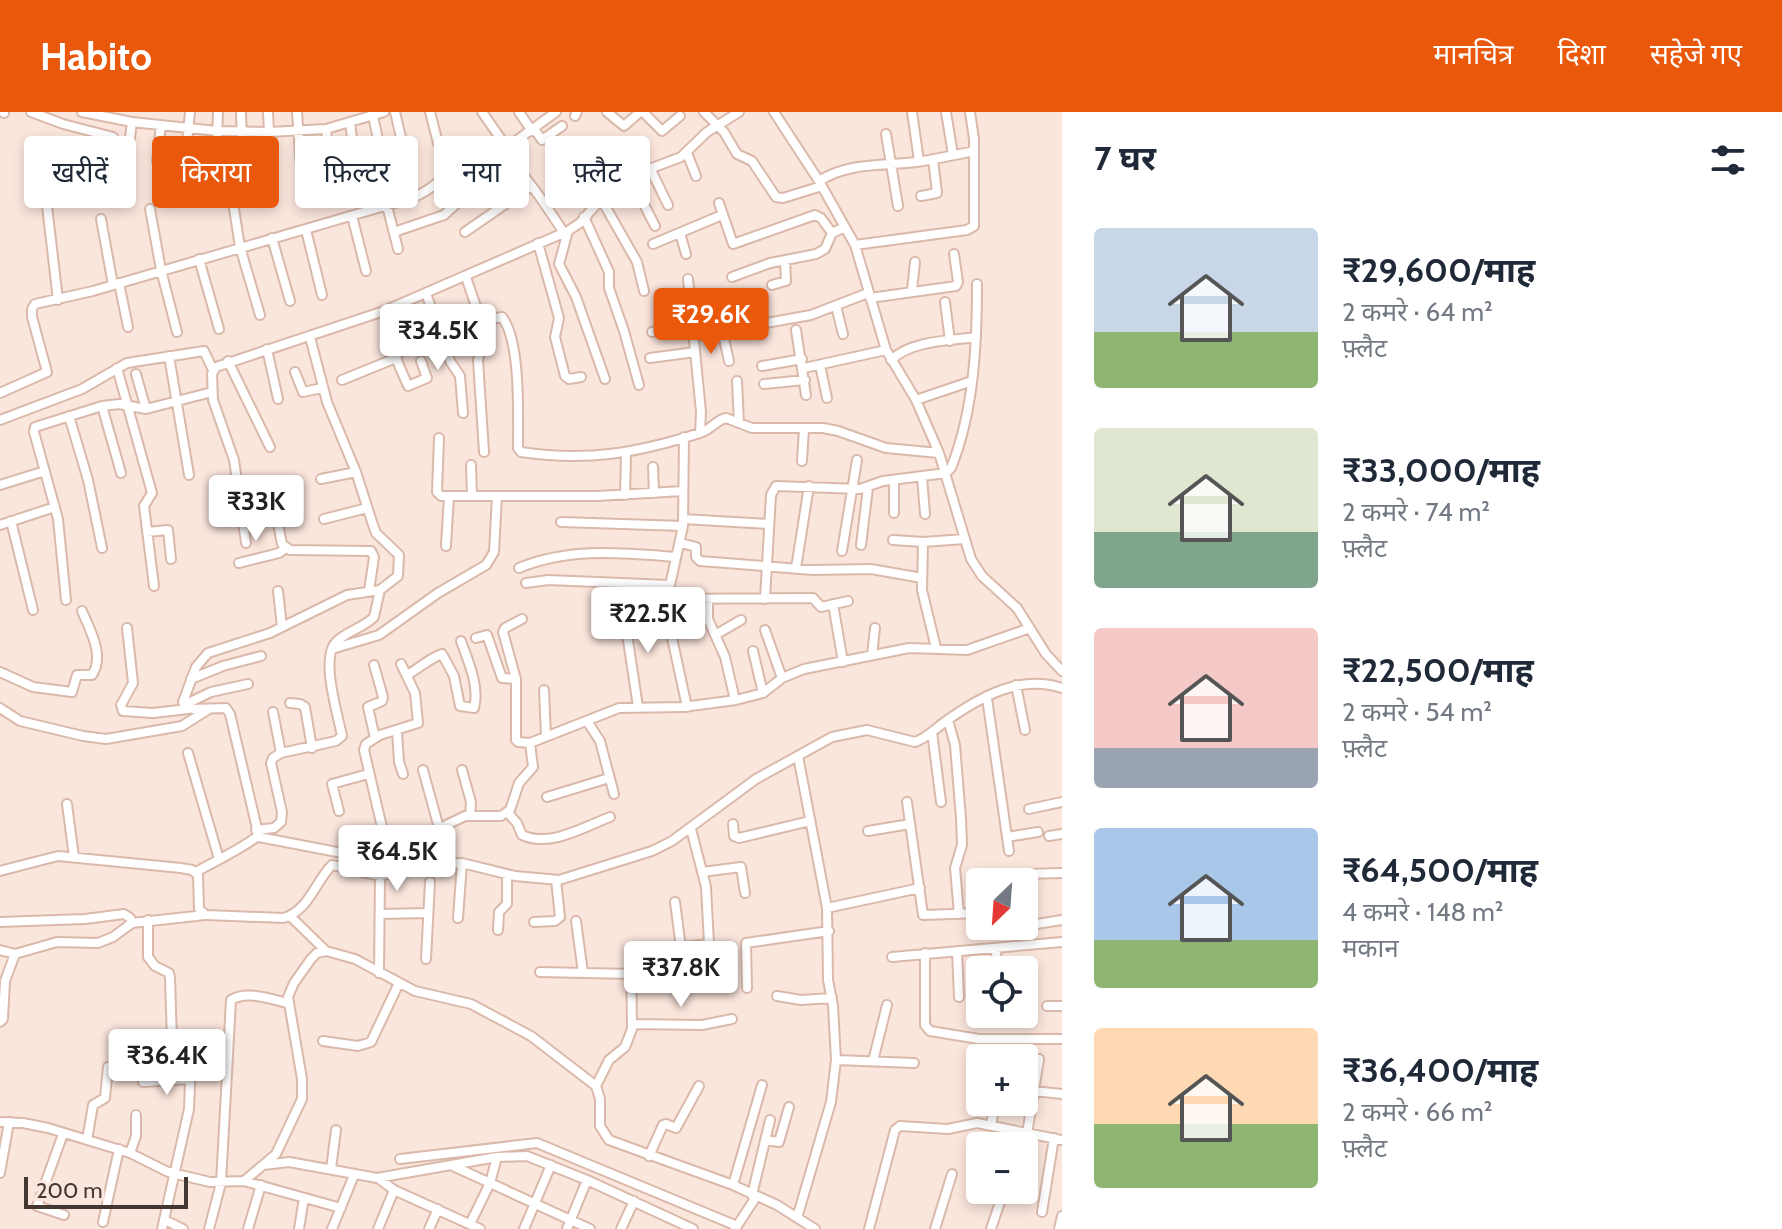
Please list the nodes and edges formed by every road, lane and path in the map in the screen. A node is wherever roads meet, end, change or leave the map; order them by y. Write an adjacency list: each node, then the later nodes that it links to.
1 (31, 112): 37 (street)
2 (82, 112): 24 (street)
3 (190, 112): 29 (street)
4 (218, 112): 32 (street)
5 (241, 112): 33 (street)
6 (268, 112): 34 (street)
7 (297, 112): 35 (street)
8 (384, 112): 22 (street)
9 (395, 112): 48 (street)
10 (430, 112): 49 (street)
11 (482, 112): 50 (street)
12 (519, 112): 31 (street)
13 (556, 112): 31 (street)
14 (607, 112): 15 (street)
15 (642, 112): 23 (street)
16 (704, 112): 27 (street)
17 (739, 112): 27 (street)
18 (774, 112): 60 (street)
19 (912, 112): 56 (street)
20 (946, 112): 54 (street)
21 (970, 112): 52 (street)
22 (373, 116): 25 (street); 47 (street)
23 (680, 116)
24 (132, 122): 26 (street); 38 (street)
25 (350, 123): 30 (street); 46 (street)
26 (161, 125): 29 (street); 39 (street)
27 (718, 125): 53 (street); 60 (street)
28 (562, 126): 31 (street)
29 (189, 128): 32 (street); 40 (street)
30 (326, 129): 35 (street); 45 (street)
31 (533, 130): 51 (street)
32 (217, 131): 33 (street); 41 (street)
33 (241, 132): 34 (street); 42 (street)
34 (269, 132): 35 (street); 43 (street)
35 (299, 132): 44 (street)
36 (886, 134): 57 (street)
37 (109, 136)
38 (130, 136)
39 (160, 136)
40 (188, 136)
41 (217, 136)
42 (241, 136)
43 (269, 136)
44 (299, 136)
45 (327, 136)
46 (352, 136)
47 (377, 136)
48 (401, 136)
49 (436, 136)
50 (498, 136)
51 (524, 136)
52 (974, 151): 54 (street); 90 (street)
53 (687, 153): 58 (street); 59 (street)
54 (953, 155): 55 (street)
55 (933, 159): 56 (street); 62 (street)
56 (919, 161): 57 (street)
57 (891, 165): 60 (street); 65 (street)
58 (650, 168): 64 (street)
59 (696, 176)
60 (820, 184): 80 (street)
61 (530, 187): 83 (street); 84 (street)
62 (921, 196)
63 (719, 203): 75 (street)
64 (668, 205)
65 (898, 206)
66 (47, 208): 111 (street)
67 (380, 208): 76 (street)
68 (388, 208): 82 (street)
69 (452, 208): 82 (street)
70 (591, 208): 77 (street)
71 (606, 208): 107 (street)
72 (644, 208): 79 (street)
73 (150, 209): 98 (street)
74 (234, 209): 91 (street)
75 (722, 215): 85 (street); 86 (street)
76 (352, 216): 81 (street); 99 (street)
77 (584, 217): 84 (street); 157 (street)
78 (101, 219): 103 (street)
79 (655, 226)
80 (845, 227): 86 (street); 90 (street)
81 (306, 230): 87 (street); 109 (street)
82 (394, 232): 92 (street)
83 (465, 232)
84 (566, 232): 88 (street); 151 (street)
85 (680, 233): 89 (street); 93 (street)
86 (832, 233): 96 (street)
87 (272, 238): 91 (street); 112 (street)
88 (538, 243): 100 (street); 150 (street)
89 (653, 244)
90 (855, 245): 110 (street)
91 (240, 247): 95 (street); 117 (street)
92 (398, 249)
93 (686, 254)
94 (954, 254): 106 (street)
95 (199, 259): 98 (street); 121 (street)
96 (785, 260): 101 (street); 105 (street)
97 (915, 262): 106 (street)
98 (161, 270): 103 (street); 125 (street)
99 (366, 271)
100 (466, 277): 108 (street); 118 (street)
101 (732, 277)
102 (688, 279): 119 (street)
103 (116, 284): 111 (street); 120 (street)
104 (977, 284): 130 (street)
105 (772, 285)
106 (912, 290): 110 (street)
107 (644, 291)
108 (426, 293): 114 (street); 169 (street)
109 (322, 295)
110 (869, 296): 115 (street); 134 (street)
111 (58, 300): 160 (street)
112 (290, 301)
113 (945, 302): 131 (street)
114 (402, 303): 116 (street); 122 (street)
115 (836, 306): 123 (street); 127 (street)
116 (384, 311): 129 (street); 137 (street)
117 (260, 315)
118 (480, 317): 178 (street); 180 (street)
119 (692, 326): 126 (street); 128 (street)
120 (128, 327)
121 (219, 329)
122 (411, 329)
123 (722, 330): 128 (street); 142 (street)
124 (796, 330): 143 (street)
125 (177, 332)
126 (652, 332)
127 (843, 334)
128 (693, 336): 135 (street)
129 (310, 337): 133 (street); 158 (street)
130 (976, 337): 131 (street); 155 (street)
131 (950, 341): 139 (street)
132 (419, 346): 137 (street)
133 (267, 349): 140 (street); 163 (street)
134 (886, 350): 139 (street); 144 (street)
135 (695, 352): 138 (street); 174 (street)
136 (169, 356): 146 (street); 147 (street); 165 (street)
137 (396, 356): 141 (street); 152 (street)
138 (650, 358)
139 (891, 360): 164 (street)
140 (228, 361): 147 (street); 177 (street)
141 (421, 361)
142 (729, 361)
143 (803, 364): 144 (street); 145 (street); 153 (street)
144 (820, 365): 162 (street)
145 (762, 366)
146 (117, 368): 167 (street); 171 (street)
147 (213, 370): 159 (street)
148 (295, 372): 158 (street)
149 (136, 374): 168 (street)
150 (581, 377)
151 (605, 379)
152 (342, 380)
153 (805, 380): 156 (street); 161 (street)
154 (737, 381): 172 (street)
155 (972, 381): 164 (street); 188 (street)
156 (764, 384)
157 (639, 385)
158 (322, 388): 186 (street)
159 (212, 392): 165 (street); 205 (street)
160 (0, 393)
161 (806, 395)
162 (827, 398)
163 (278, 399)
164 (916, 400): 179 (street)
165 (177, 402): 168 (street); 189 (street)
166 (102, 406): 167 (street); 170 (street); 187 (street)
167 (127, 407): 168 (street); 214 (street)
168 (146, 409)
169 (463, 413)
170 (69, 416): 185 (street); 222 (street)
171 (0, 420)
172 (739, 423): 173 (street); 174 (street)
173 (804, 429): 179 (street); 182 (street)
174 (700, 433): 175 (street)
175 (684, 437): 180 (street); 197 (street)
176 (439, 438): 200 (street)
177 (270, 447)
178 (484, 452)
179 (939, 453): 188 (street)
180 (626, 454): 199 (street)
181 (857, 460): 195 (street)
182 (802, 461)
183 (471, 465): 201 (street)
184 (653, 467): 198 (street)
185 (45, 471): 193 (street); 203 (street)
186 (356, 472): 191 (street); 204 (street)
187 (121, 473)
188 (946, 473): 190 (street); 215 (street)
189 (189, 475)
190 (922, 477): 192 (street); 207 (street)
191 (321, 479)
192 (894, 480): 196 (street); 206 (street)
193 (1, 483)
194 (809, 486): 195 (street); 212 (street); 230 (street)
195 (852, 488): 196 (street); 224 (street)
196 (868, 488): 220 (street)
197 (683, 491): 198 (street); 211 (street)
198 (654, 493): 199 (street)
199 (625, 495): 202 (street)
200 (449, 496): 201 (street); 221 (street)
201 (472, 496): 202 (street)
202 (497, 496): 259 (street)
203 (55, 507): 209 (street); 241 (street)
204 (367, 508): 208 (street); 235 (street)
205 (242, 511): 218 (street); 223 (street)
206 (894, 513)
207 (925, 514)
208 (324, 519)
209 (11, 521): 213 (street); 246 (street)
210 (561, 522): 211 (street)
211 (683, 522): 212 (street); 219 (street)
212 (769, 524): 228 (street)
213 (0, 525)
214 (147, 532): 226 (street); 234 (street)
215 (965, 539): 217 (street); 253 (street)
216 (893, 540): 217 (street)
217 (923, 542): 231 (street)
218 (246, 543)
219 (681, 543): 225 (street); 228 (street)
220 (861, 545)
221 (446, 546)
222 (102, 548)
223 (286, 548): 227 (street); 237 (street)
224 (842, 551)
225 (676, 557): 229 (street); 233 (street)
226 (171, 559)
227 (239, 563)
228 (767, 566): 230 (street); 240 (street)
229 (519, 568)
230 (796, 568): 231 (street)
231 (922, 578): 258 (street)
232 (526, 583): 233 (street)
233 (669, 585): 238 (street)
234 (154, 586)
235 (380, 590): 237 (street); 259 (street)
236 (278, 591): 250 (street)
237 (369, 591): 250 (street)
238 (667, 599): 239 (street); 243 (street); 282 (street)
239 (708, 599): 240 (street); 255 (street)
240 (765, 599): 244 (street)
241 (66, 600)
242 (848, 601): 244 (street)
243 (642, 603)
244 (833, 604): 263 (street)
245 (623, 607): 281 (street)
246 (33, 610)
247 (82, 611): 267 (street)
248 (522, 619): 271 (street)
249 (741, 620): 255 (street)
250 (282, 627): 270 (street)
251 (127, 628): 280 (street)
252 (875, 628): 261 (street)
253 (1030, 628): 258 (street); 266 (street)
254 (765, 630): 269 (street)
255 (715, 635): 278 (street)
256 (476, 638): 271 (street)
257 (461, 641): 268 (street)
258 (936, 648): 261 (street)
259 (331, 650): 294 (street)
260 (753, 651): 276 (street)
261 (872, 655): 263 (street)
262 (261, 656): 270 (street)
263 (843, 662): 269 (street)
264 (401, 664): 268 (street)
265 (374, 665): 292 (street)
266 (1061, 670)
267 (0, 672)
268 (407, 675): 289 (street)
269 (782, 678): 276 (street)
270 (191, 679): 280 (street)
271 (516, 679): 293 (street)
272 (248, 684): 280 (street)
273 (1016, 685): 274 (street); 277 (street); 288 (street)
274 (1062, 688)
275 (544, 690): 291 (street)
276 (763, 693): 278 (street)
277 (987, 698): 286 (street); 324 (street)
278 (735, 700): 282 (street)
279 (290, 703): 294 (street)
280 (187, 706): 284 (street)
281 (638, 707): 282 (street); 287 (street)
282 (687, 707)
283 (0, 708): 284 (street)
284 (209, 709): 321 (street)
285 (273, 712): 296 (street)
286 (948, 720): 290 (street); 347 (street)
287 (587, 721): 291 (street); 302 (street)
288 (1025, 730)
289 (397, 731): 292 (street); 301 (street)
290 (932, 732): 297 (street); 306 (street)
291 (546, 736): 293 (street)
292 (375, 738): 300 (street)
293 (530, 743): 311 (street)
294 (312, 748): 296 (street)
295 (188, 753): 329 (street)
296 (281, 753): 321 (street)
297 (798, 756): 314 (street); 318 (street)
298 (423, 770): 317 (street)
299 (462, 770): 312 (street)
300 (368, 774): 310 (street); 326 (street)
301 (403, 774)
302 (609, 778): 303 (street); 304 (street)
303 (614, 794)
304 (547, 797)
305 (907, 802): 316 (street)
306 (941, 802)
307 (1062, 802): 309 (street)
308 (67, 804): 328 (street)
309 (1029, 809)
310 (339, 811)
311 (507, 812): 312 (street); 313 (street)
312 (470, 816): 317 (street)
313 (610, 817)
314 (810, 821): 315 (street); 344 (street)
315 (733, 824)
316 (910, 824): 319 (street); 341 (street)
317 (439, 828): 326 (street)
318 (691, 829): 334 (street); 339 (street)
319 (868, 831)
320 (1038, 832): 324 (street)
321 (257, 833): 327 (street); 329 (street)
322 (1062, 834): 323 (street)
323 (1049, 836)
324 (1007, 837): 325 (street)
325 (1009, 851)
326 (388, 853): 327 (street)
327 (371, 855): 331 (street)
328 (74, 857): 332 (street); 333 (street)
329 (219, 859): 333 (street)
330 (462, 863): 336 (street); 338 (street); 351 (street)
331 (332, 865): 338 (street); 350 (street)
332 (0, 871)
333 (196, 872): 349 (street)
334 (702, 872): 342 (street); 364 (street)
335 (1062, 873): 337 (street)
336 (507, 874): 339 (street); 359 (street)
337 (1038, 874)
338 (380, 876): 346 (street)
339 (556, 880): 356 (street)
340 (430, 882): 345 (street)
341 (920, 888): 344 (street); 347 (street)
342 (745, 893)
343 (675, 902): 364 (street)
344 (827, 908): 360 (street)
345 (428, 913): 346 (street); 373 (street)
346 (381, 914): 375 (street)
347 (959, 914): 348 (street)
348 (966, 914)
349 (206, 915): 350 (street); 352 (street)
350 (290, 916): 367 (street)
351 (458, 918)
352 (148, 920): 357 (street); 391 (street)
353 (1062, 920): 358 (street)
354 (576, 921): 376 (street)
355 (0, 922): 357 (street)
356 (534, 922)
357 (132, 923): 370 (street)
358 (1038, 924)
359 (498, 930)
360 (829, 931): 379 (street); 382 (street)
361 (1023, 940): 363 (street)
362 (1062, 942): 363 (street)
363 (1023, 947): 365 (street)
364 (681, 948): 377 (street)
365 (996, 949): 368 (street); 371 (street)
366 (0, 950): 370 (street)
367 (326, 951): 375 (street); 383 (street)
368 (957, 951): 369 (street); 381 (street)
369 (925, 953): 372 (street); 390 (street)
370 (15, 954): 388 (street)
371 (996, 956)
372 (892, 957)
373 (426, 959)
374 (540, 972): 376 (street)
375 (379, 973): 378 (street)
376 (583, 973): 377 (street)
377 (633, 974): 389 (street)
378 (399, 983): 392 (street); 403 (street)
379 (747, 988)
380 (777, 996): 382 (street)
381 (959, 997)
382 (832, 998): 394 (street)
383 (287, 1003): 426 (street); 437 (street)
384 (887, 1005): 395 (street)
385 (1047, 1006): 386 (street)
386 (1062, 1006)
387 (732, 1019): 389 (street)
388 (0, 1022)
389 (633, 1024): 403 (street)
390 (1062, 1039)
391 (172, 1040)
392 (323, 1041)
393 (1039, 1059): 399 (street)
394 (836, 1060): 395 (street); 453 (street)
395 (873, 1061): 397 (street)
396 (153, 1063): 400 (street)
397 (914, 1063)
398 (108, 1067): 419 (street)
399 (1038, 1067)
400 (189, 1079): 401 (street); 431 (street)
401 (143, 1082)
402 (762, 1085): 440 (street)
403 (596, 1086): 423 (street)
404 (699, 1086): 423 (street)
405 (1038, 1091): 406 (street)
406 (1062, 1094)
407 (789, 1107): 420 (street)
408 (136, 1115): 422 (street)
409 (993, 1116): 412 (street)
410 (770, 1120): 420 (street)
411 (4, 1122): 416 (street); 430 (street)
412 (991, 1126): 414 (street); 472 (street)
413 (336, 1130): 429 (street)
414 (1013, 1131): 415 (street)
415 (1018, 1132)
416 (63, 1134): 419 (street); 451 (street)
417 (1038, 1136): 418 (street)
418 (1058, 1139): 450 (street)
419 (87, 1140): 421 (street)
420 (765, 1140): 442 (street)
421 (119, 1149): 422 (street); 454 (street)
422 (130, 1153): 431 (street)
423 (649, 1156): 440 (street)
424 (497, 1157): 427 (street); 428 (street); 438 (street)
425 (400, 1159): 434 (street)
426 (269, 1160): 429 (street); 436 (street)
427 (452, 1165): 435 (street); 438 (street)
428 (551, 1165): 434 (street); 445 (street)
429 (331, 1169): 433 (street)
430 (0, 1173)
431 (173, 1173): 437 (street); 456 (street)
432 (952, 1174): 473 (street)
433 (354, 1175): 435 (street); 447 (street)
434 (596, 1177): 444 (street); 449 (street); 455 (street)
435 (377, 1178): 441 (street)
436 (244, 1181): 437 (street); 439 (street)
437 (221, 1183): 461 (street)
438 (490, 1183): 445 (street); 458 (street)
439 (261, 1185): 443 (street); 462 (street)
440 (733, 1185): 442 (street)
441 (394, 1190): 448 (street); 465 (street)
442 (754, 1196): 453 (street); 459 (street)
443 (304, 1198): 447 (street); 463 (street)
444 (634, 1201): 449 (street); 469 (street)
445 (534, 1203): 455 (street); 467 (street)
446 (999, 1204): 474 (street)
447 (341, 1208): 464 (street)
448 (438, 1209): 458 (street); 466 (street)
449 (672, 1209): 457 (street); 459 (street)
450 (1042, 1212)
451 (64, 1215)
452 (1062, 1216): 475 (street)
453 (797, 1218): 471 (street)
454 (103, 1222)
455 (569, 1224): 468 (street)
456 (163, 1225): 460 (street)
457 (678, 1226): 470 (street)
458 (475, 1227)
459 (736, 1227)
460 (183, 1229)
461 (209, 1229)
462 (248, 1229)
463 (299, 1229)
464 (332, 1229)
465 (378, 1229)
466 (429, 1229)
467 (524, 1229)
468 (590, 1229)
469 (621, 1229)
470 (693, 1229)
471 (815, 1229)
472 (869, 1229)
473 (935, 1229)
474 (991, 1229)
475 (1059, 1229)

